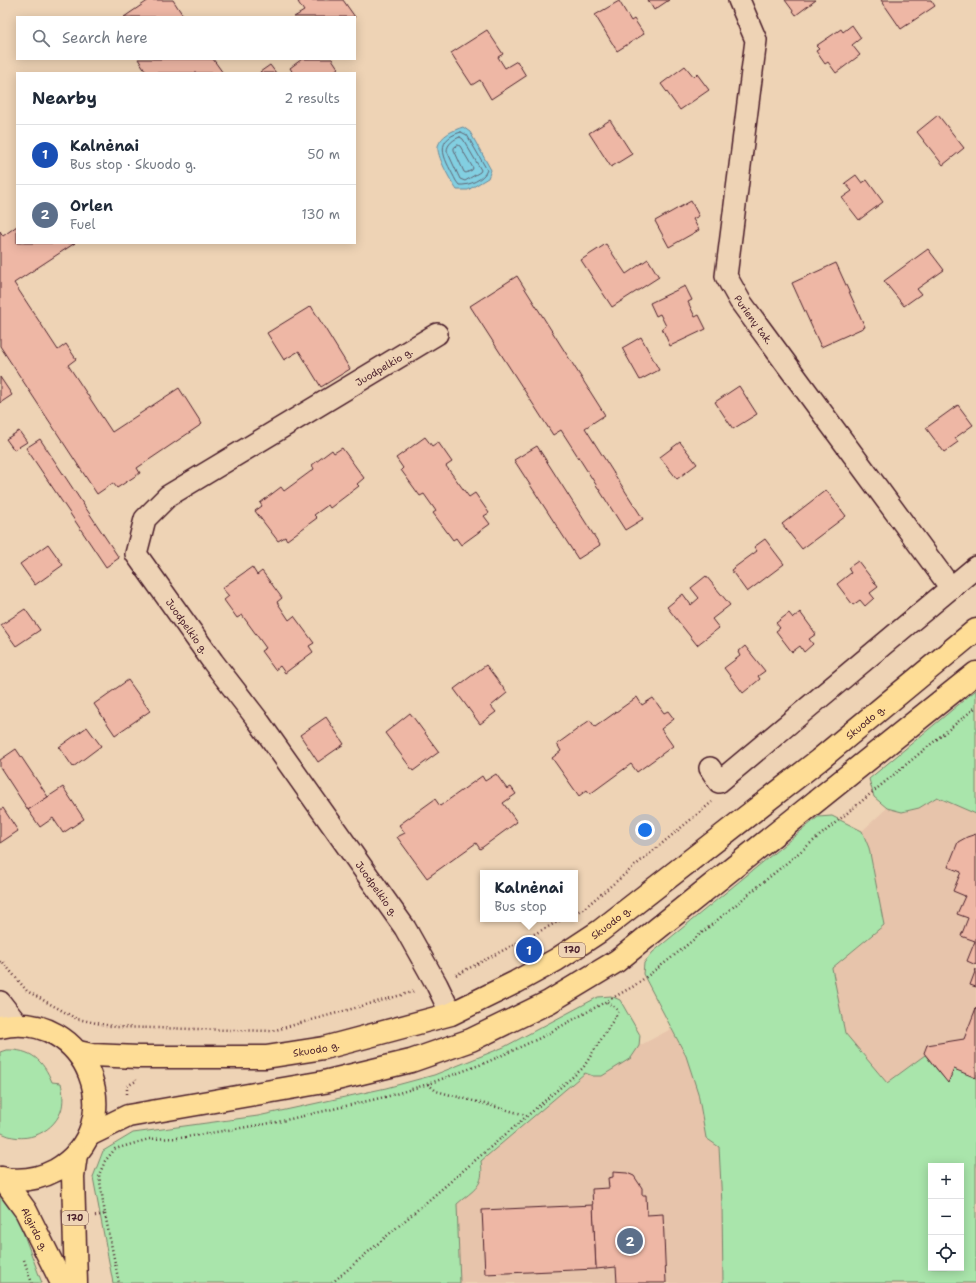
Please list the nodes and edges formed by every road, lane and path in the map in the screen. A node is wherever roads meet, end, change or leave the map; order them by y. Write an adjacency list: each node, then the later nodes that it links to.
1 (739, 0): 4 (street, Purienų tak.)
2 (437, 334): 12 (street, Juodpelkio g.)
3 (976, 567): 4 (street)
4 (951, 588): 7 (street)
5 (976, 630): 15 (main road, Skuodo g. / 170)
6 (976, 673): 21 (main road)
7 (710, 768)
8 (583, 909): 9 (path)
9 (578, 912)
10 (557, 922): 12 (path)
11 (0, 962): 17 (path)
12 (437, 985): 15 (street, Juodpelkio g.); 17 (path)
13 (0, 1002): 16 (street)
14 (607, 1002): 22 (path)
15 (452, 1014): 19 (main road, Skuodo g. / 170)
16 (8, 1026): 18 (main road)
17 (138, 1028): 19 (path)
18 (78, 1052): 19 (main road, Skuodo g. / 170); 23 (main road)
19 (138, 1057): 21 (path)
20 (428, 1084): 22 (path)
21 (128, 1116): 23 (main road); 24 (path)
22 (527, 1116): 31 (path)
23 (89, 1134): 25 (main road)
24 (132, 1144)
25 (76, 1154): 26 (main road); 29 (main road, 170)
26 (1, 1178): 28 (main road, Algirdo g.)
27 (105, 1214): 30 (path)
28 (62, 1283)
29 (76, 1283)
30 (119, 1283)
31 (332, 1283)

